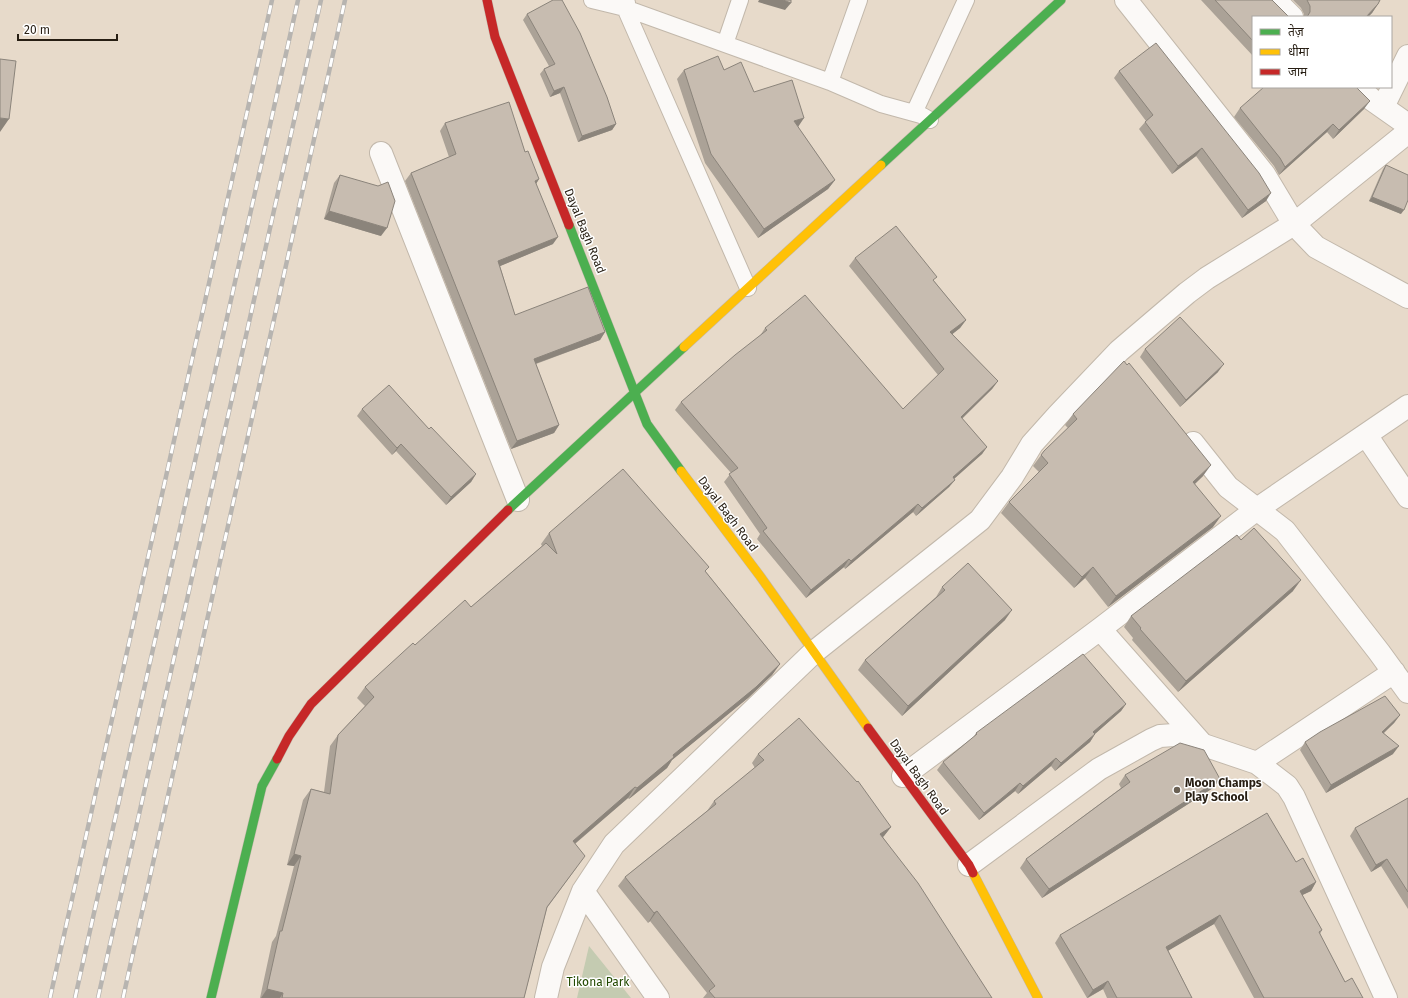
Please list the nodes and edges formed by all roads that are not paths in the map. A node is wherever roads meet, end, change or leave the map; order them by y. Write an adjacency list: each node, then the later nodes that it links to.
1 (488, 0): 26 (street, Dayal Bagh Road)
2 (592, 0): 9 (lane)
3 (740, 0): 11 (lane)
4 (859, 0): 13 (lane)
5 (966, 0): 16 (lane)
6 (1061, 0): 17 (street)
7 (1126, 0): 21 (street)
8 (1275, 0): 10 (street)
9 (626, 4): 11 (lane); 22 (lane)
10 (1291, 16)
11 (725, 44): 13 (lane)
12 (1408, 56): 15 (street)
13 (830, 82): 16 (lane)
14 (1360, 88): 15 (street)
15 (1383, 107): 18 (street)
16 (914, 113): 17 (lane)
17 (930, 120): 22 (street)
18 (1408, 125)
19 (1408, 132): 21 (street)
20 (380, 153): 31 (street)
21 (1294, 224): 23 (street); 24 (street)
22 (748, 288): 26 (street)
23 (1408, 297)
24 (1119, 352): 25 (street); 34 (street)
25 (1134, 369)
26 (635, 392): 31 (street); 34 (street, Dayal Bagh Road)
27 (1408, 406): 29 (street)
28 (1181, 429): 32 (street)
29 (1366, 435): 30 (street); 32 (street)
30 (1408, 497)
31 (518, 500): 42 (street)
32 (1257, 509): 33 (street); 35 (street)
33 (1100, 629): 37 (street); 39 (street)
34 (814, 652): 39 (street, Dayal Bagh Road); 41 (street)
35 (1394, 672): 36 (street); 38 (street)
36 (1408, 692)
37 (1203, 745): 38 (street); 40 (street)
38 (1257, 763): 46 (street)
39 (904, 776): 40 (street, Dayal Bagh Road)
40 (969, 865): 45 (street, Dayal Bagh Road)
41 (583, 891): 43 (street); 44 (street)
42 (211, 998)
43 (546, 998)
44 (658, 998)
45 (1038, 998)
46 (1386, 998)

